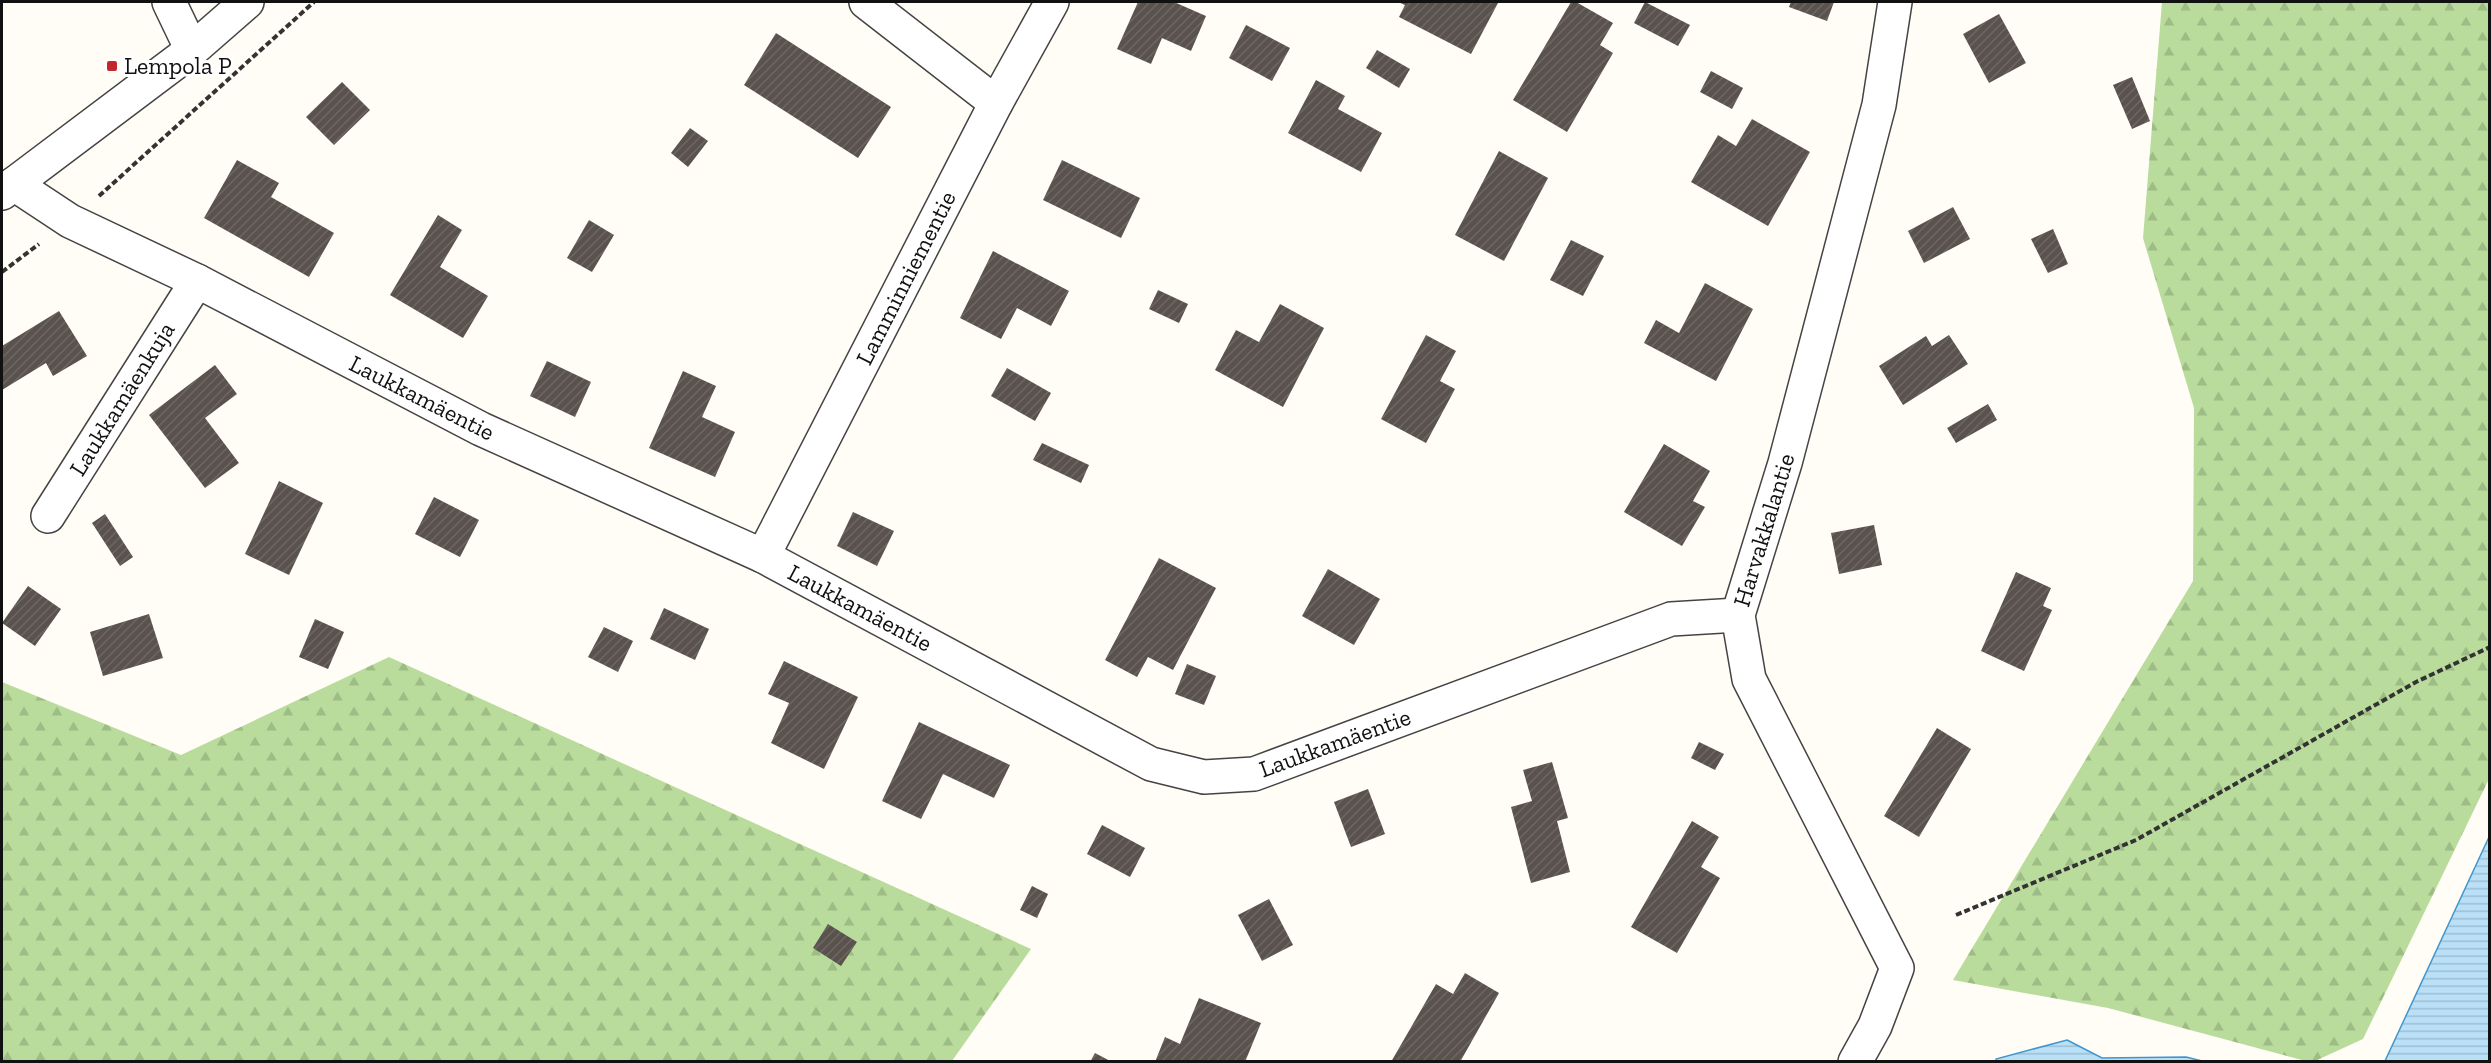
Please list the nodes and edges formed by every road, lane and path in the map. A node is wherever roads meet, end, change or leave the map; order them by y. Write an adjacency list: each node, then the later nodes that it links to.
1 (169, 2): 7 (street)
2 (247, 2): 7 (street)
3 (314, 2): 10 (path)
4 (866, 2): 8 (street)
5 (1052, 2): 8 (street, Lamminniementie)
6 (1895, 2): 15 (street, Harvakkalantie)
7 (192, 50): 9 (street)
8 (996, 103): 14 (street, Lamminniementie)
9 (8, 189): 10 (street, Laukkamäentie)
10 (70, 220): 11 (path); 12 (street, Laukkamäentie)
11 (2, 272)
12 (197, 281): 13 (street, Laukkamäenkuja); 14 (street, Laukkamäentie)
13 (48, 516)
14 (764, 556): 15 (street, Laukkamäentie)
15 (1738, 615): 18 (street, Harvakkalantie)
16 (2490, 647): 17 (path)
17 (1956, 915)
18 (1855, 1062)

